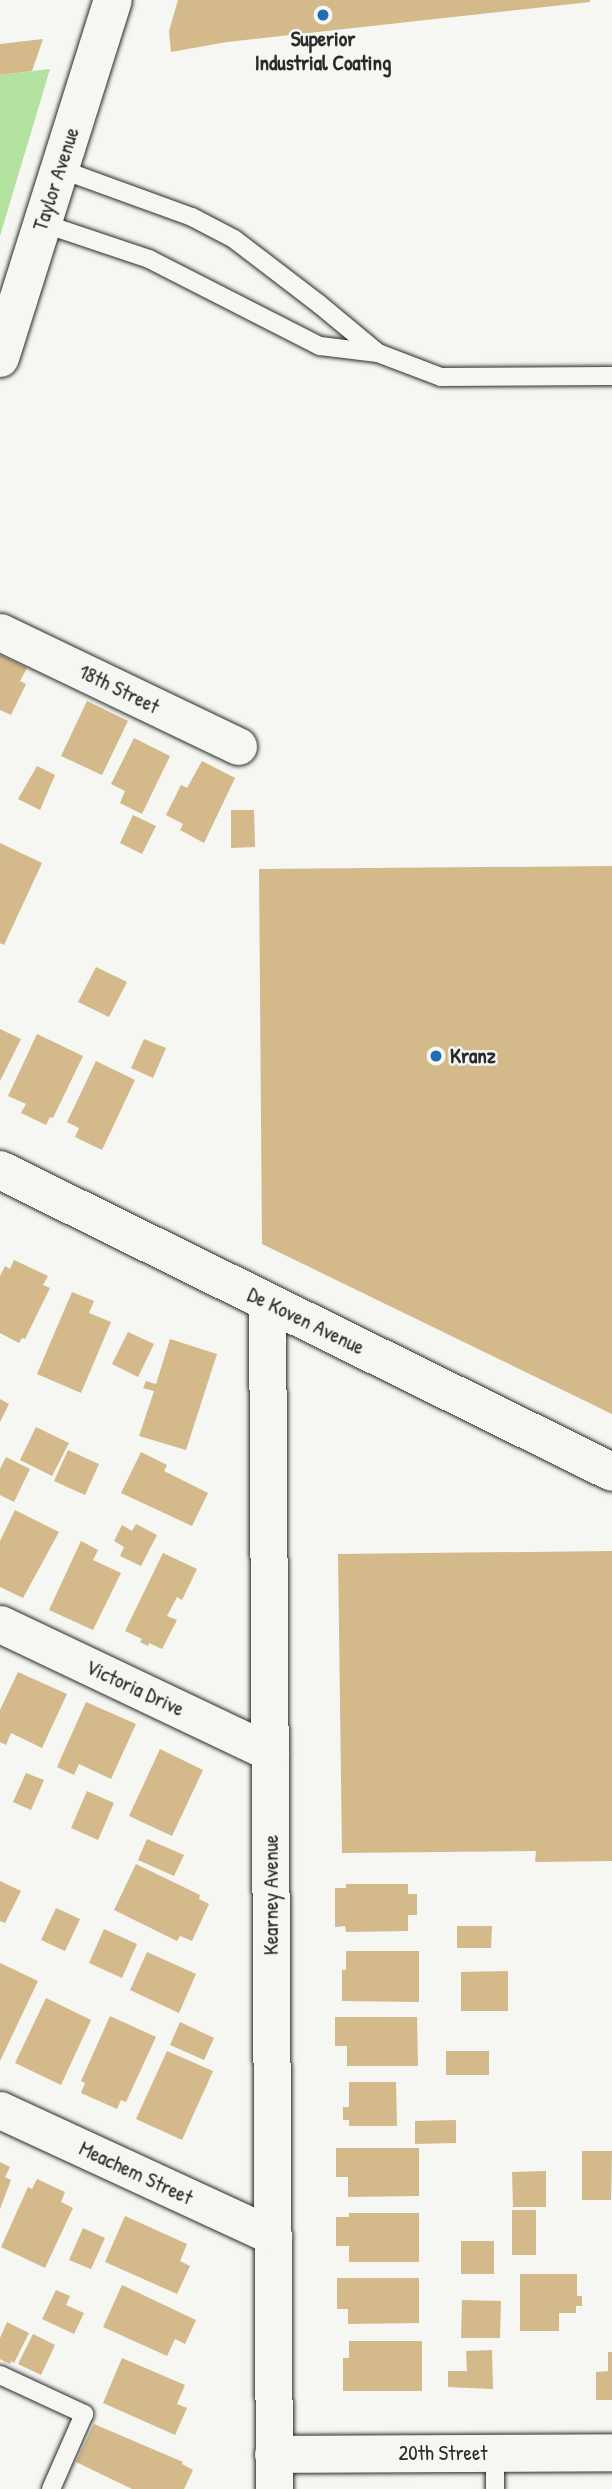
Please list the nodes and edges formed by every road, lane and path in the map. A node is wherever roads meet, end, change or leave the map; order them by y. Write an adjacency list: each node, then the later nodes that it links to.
1 (113, 0): 2 (street, Taylor Avenue)
2 (60, 169): 3 (street, Taylor Avenue); 4 (lane)
3 (42, 223): 4 (lane); 5 (street, Taylor Avenue)
4 (378, 354): 6 (lane)
5 (0, 358)
6 (612, 376)
7 (0, 632): 8 (street, 18th Street)
8 (238, 746)
9 (0, 1170): 10 (street, De Koven Avenue)
10 (267, 1302): 11 (street, De Koven Avenue); 13 (street, Kearney Avenue)
11 (612, 1472)
12 (0, 1624): 13 (street, Victoria Drive)
13 (270, 1752): 15 (street, Kearney Avenue)
14 (0, 2110): 15 (street, Meachem Street)
15 (273, 2236): 19 (street, Kearney Avenue)
16 (0, 2375): 20 (lane)
17 (612, 2452): 18 (street, 20th Street)
18 (495, 2453): 19 (street, 20th Street); 21 (lane)
19 (274, 2472)
20 (51, 2489)
21 (495, 2489)

